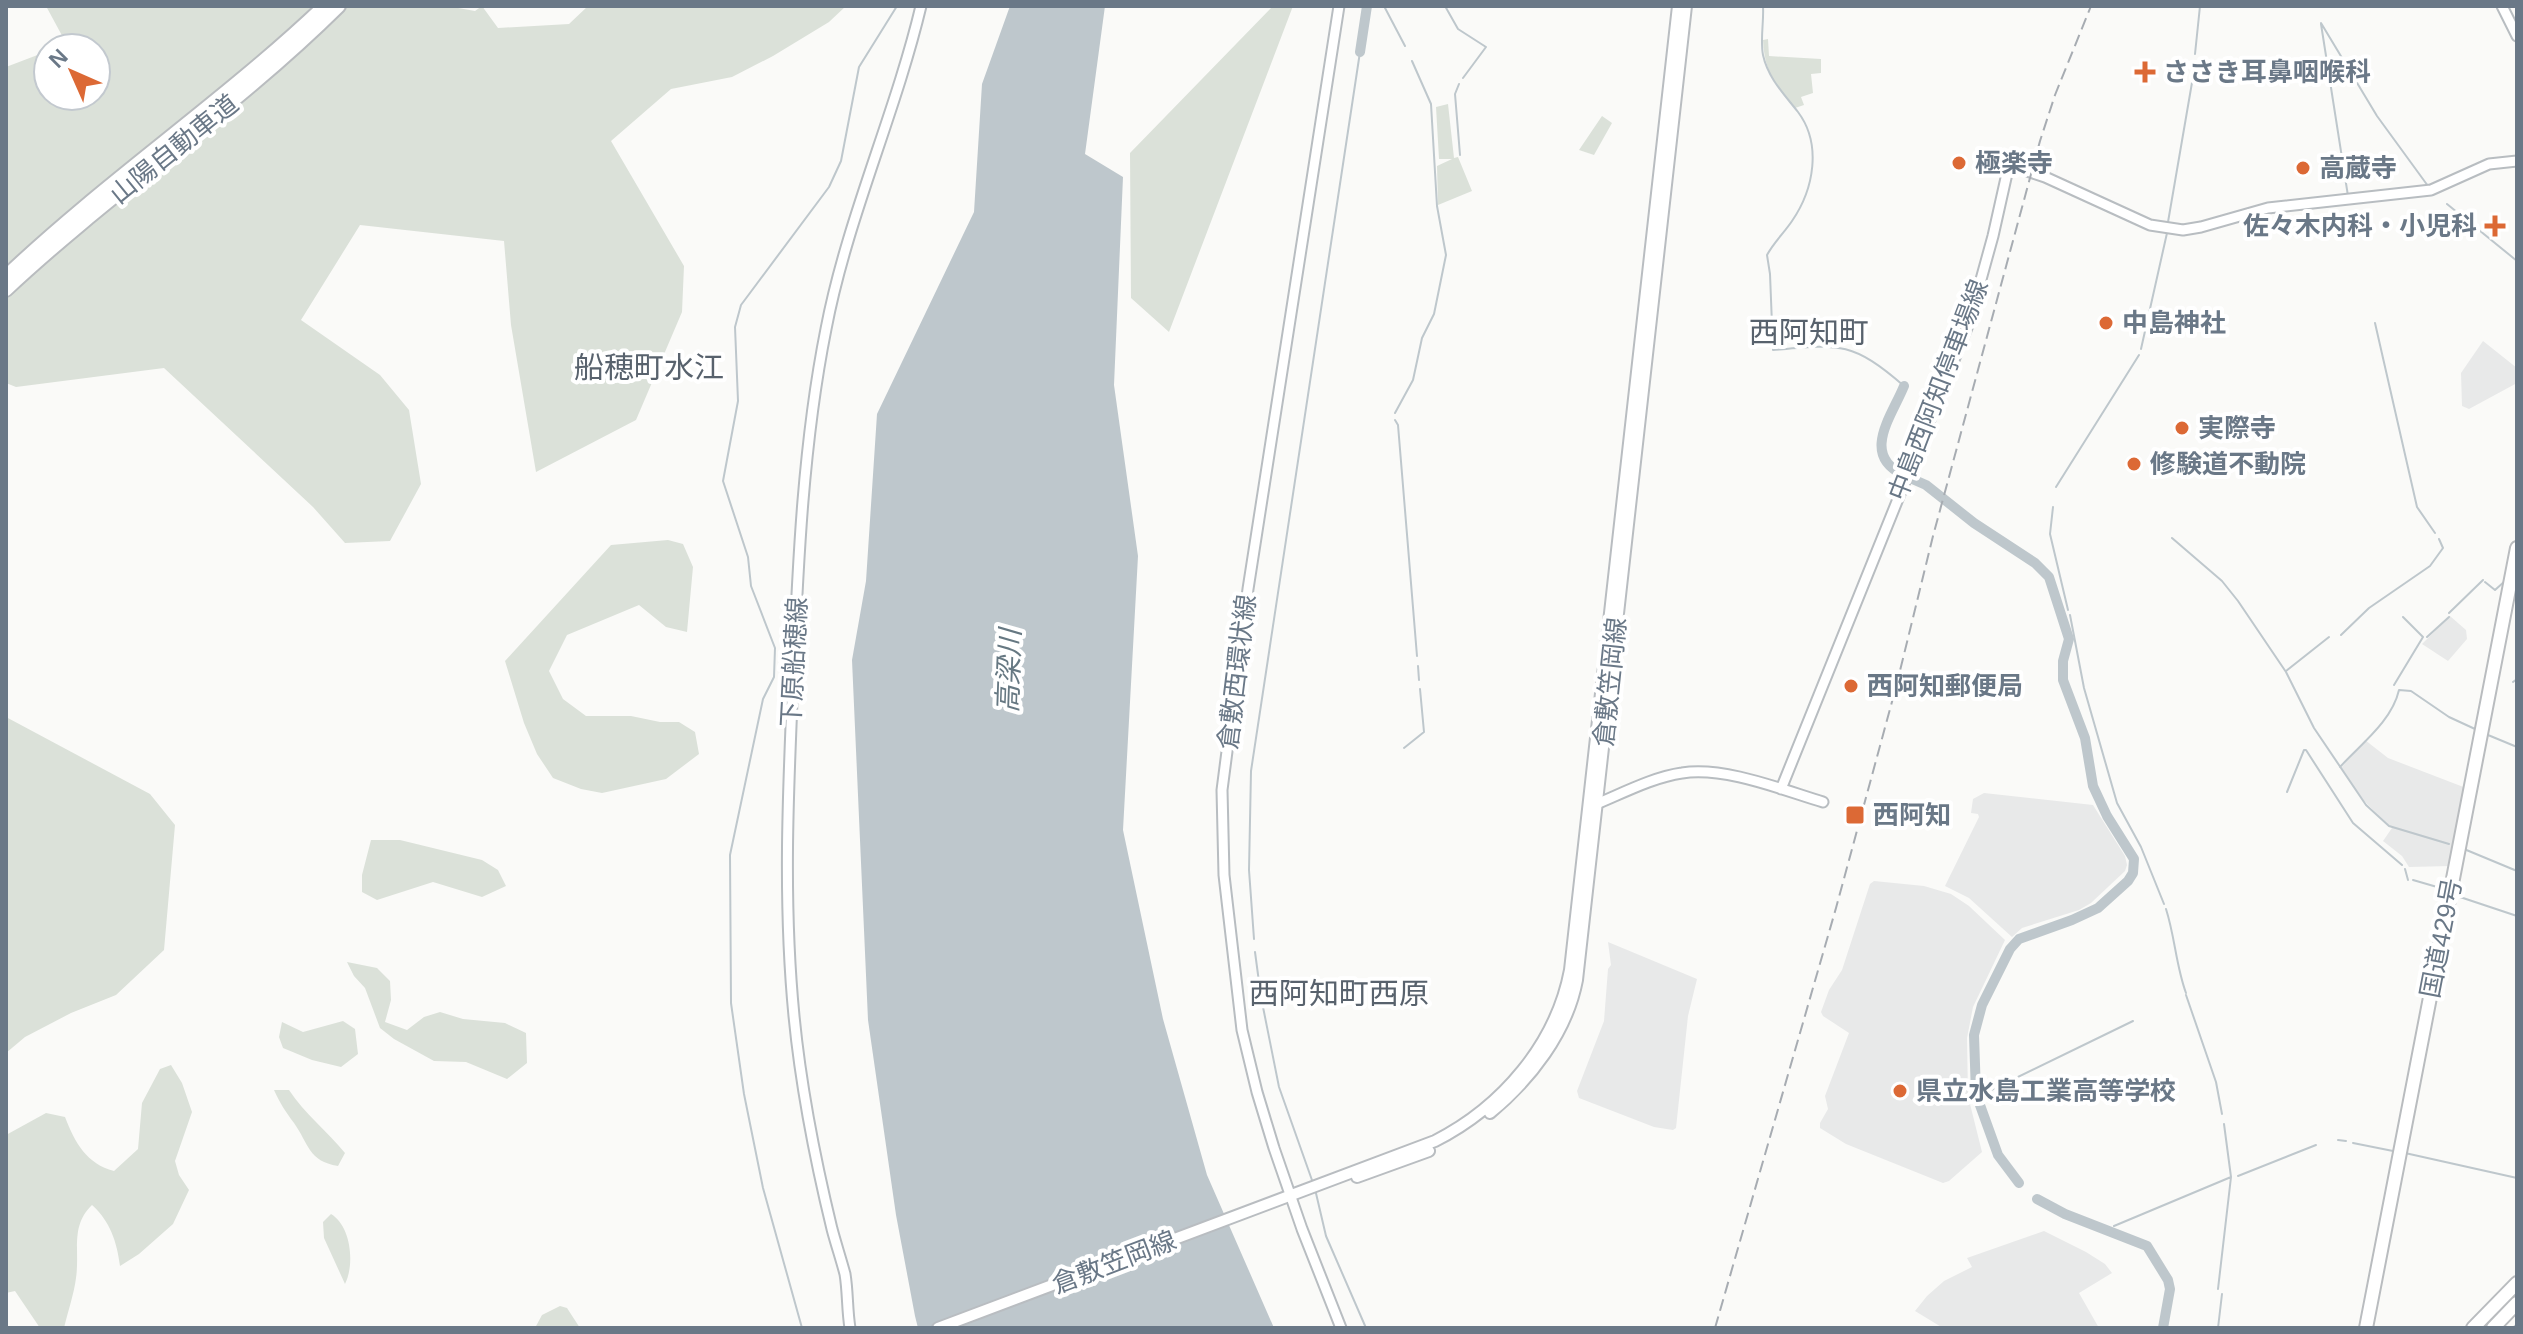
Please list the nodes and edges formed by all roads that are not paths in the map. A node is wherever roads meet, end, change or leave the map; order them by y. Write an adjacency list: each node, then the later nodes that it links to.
1 (324, 6): 10 (highway, 山陽自動車道)
2 (339, 6): 11 (highway, 山陽自動車道)
3 (921, 6): 21 (main road, 下原船穂線)
4 (1339, 6): 16 (main road, 倉敷西環状線)
5 (1678, 6): 15 (main road, 倉敷笠岡線)
6 (1686, 6): 15 (main road, 倉敷笠岡線)
7 (2502, 6): 8 (main road)
8 (2517, 36)
9 (2517, 161): 13 (main road, 中島西阿知停車場線)
10 (6, 276)
11 (6, 290)
12 (2517, 548): 24 (highway, 国道429号)
13 (1781, 789): 14 (main road); 15 (main road)
14 (1823, 802)
15 (1592, 806): 16 (main road, 倉敷笠岡線)
16 (1286, 1198): 22 (main road, 倉敷笠岡線); 23 (main road, 倉敷西環状線)
17 (2517, 1283): 25 (highway)
18 (2517, 1292): 26 (highway)
19 (2517, 1303): 27 (highway)
20 (2517, 1311): 28 (highway)
21 (850, 1328)
22 (938, 1328)
23 (1341, 1328)
24 (2366, 1328)
25 (2473, 1328)
26 (2482, 1328)
27 (2493, 1328)
28 (2500, 1328)

